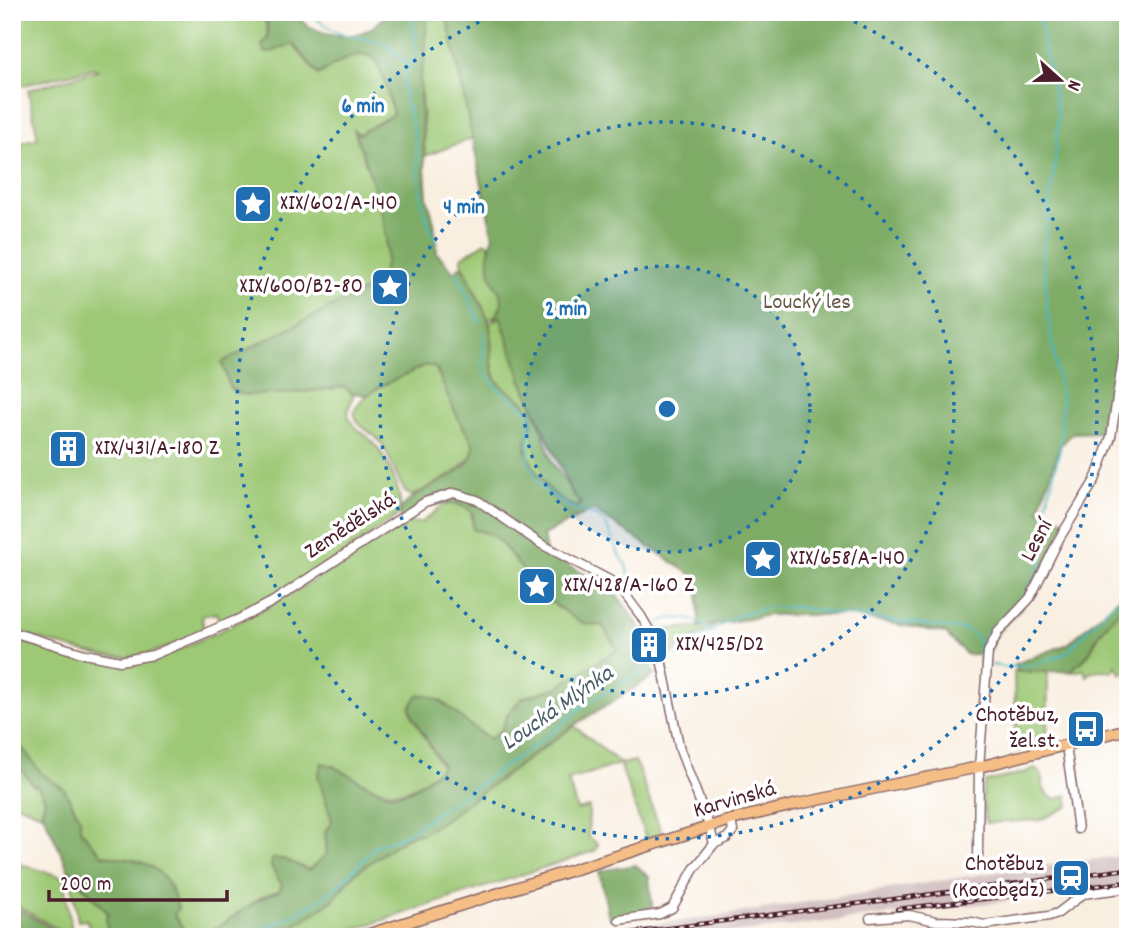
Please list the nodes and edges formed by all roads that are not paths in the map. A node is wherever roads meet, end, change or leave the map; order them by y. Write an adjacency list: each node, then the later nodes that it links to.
1 (1128, 325): 5 (street, Lesní)
2 (12, 632): 7 (street, Zemědělská)
3 (1128, 729): 4 (main road, Karvinská)
4 (1066, 746): 5 (main road, Karvinská); 8 (street)
5 (979, 767): 6 (main road, Karvinská); 10 (street, Lesní)
6 (731, 820): 7 (main road, Karvinská); 9 (street)
7 (710, 828): 9 (street, Zemědělská); 14 (main road, Karvinská)
8 (1078, 829)
9 (714, 844): 13 (street)
10 (978, 858)
11 (1128, 888): 12 (street)
12 (870, 918)
13 (619, 920)
14 (360, 937)

